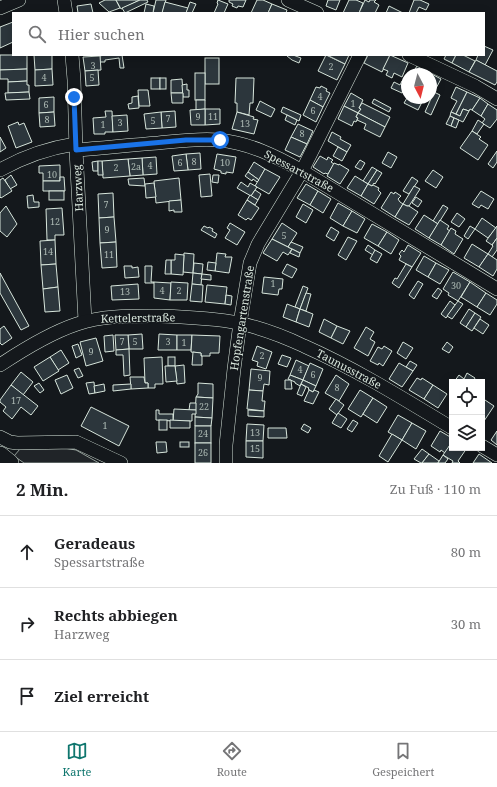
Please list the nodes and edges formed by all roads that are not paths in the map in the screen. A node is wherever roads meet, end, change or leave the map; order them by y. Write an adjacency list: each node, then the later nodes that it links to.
1 (19, 0): 4 (street)
2 (64, 0): 5 (street)
3 (288, 0): 6 (street)
4 (0, 8)
5 (66, 12)
6 (315, 12)
7 (72, 56): 11 (street, Harzweg)
8 (360, 56): 13 (street, Hopfengartenstraße)
9 (411, 56): 10 (street)
10 (497, 99)
11 (76, 147): 12 (street, Spessartstraße); 13 (street, Spessartstraße); 15 (street, Harzweg)
12 (0, 170)
13 (302, 171): 14 (street, Spessartstraße); 16 (street, Hopfengartenstraße)
14 (497, 289)
15 (85, 321): 16 (street, Kettelerstraße); 17 (street, Kettelerstraße)
16 (240, 323): 18 (street, Taunusstraße); 25 (street, Hopfengartenstraße)
17 (0, 365)
18 (449, 426)
19 (0, 437): 24 (street)
20 (485, 448): 21 (street)
21 (497, 455)
22 (0, 456): 23 (main road)
23 (10, 463)
24 (121, 463)
25 (226, 463)

